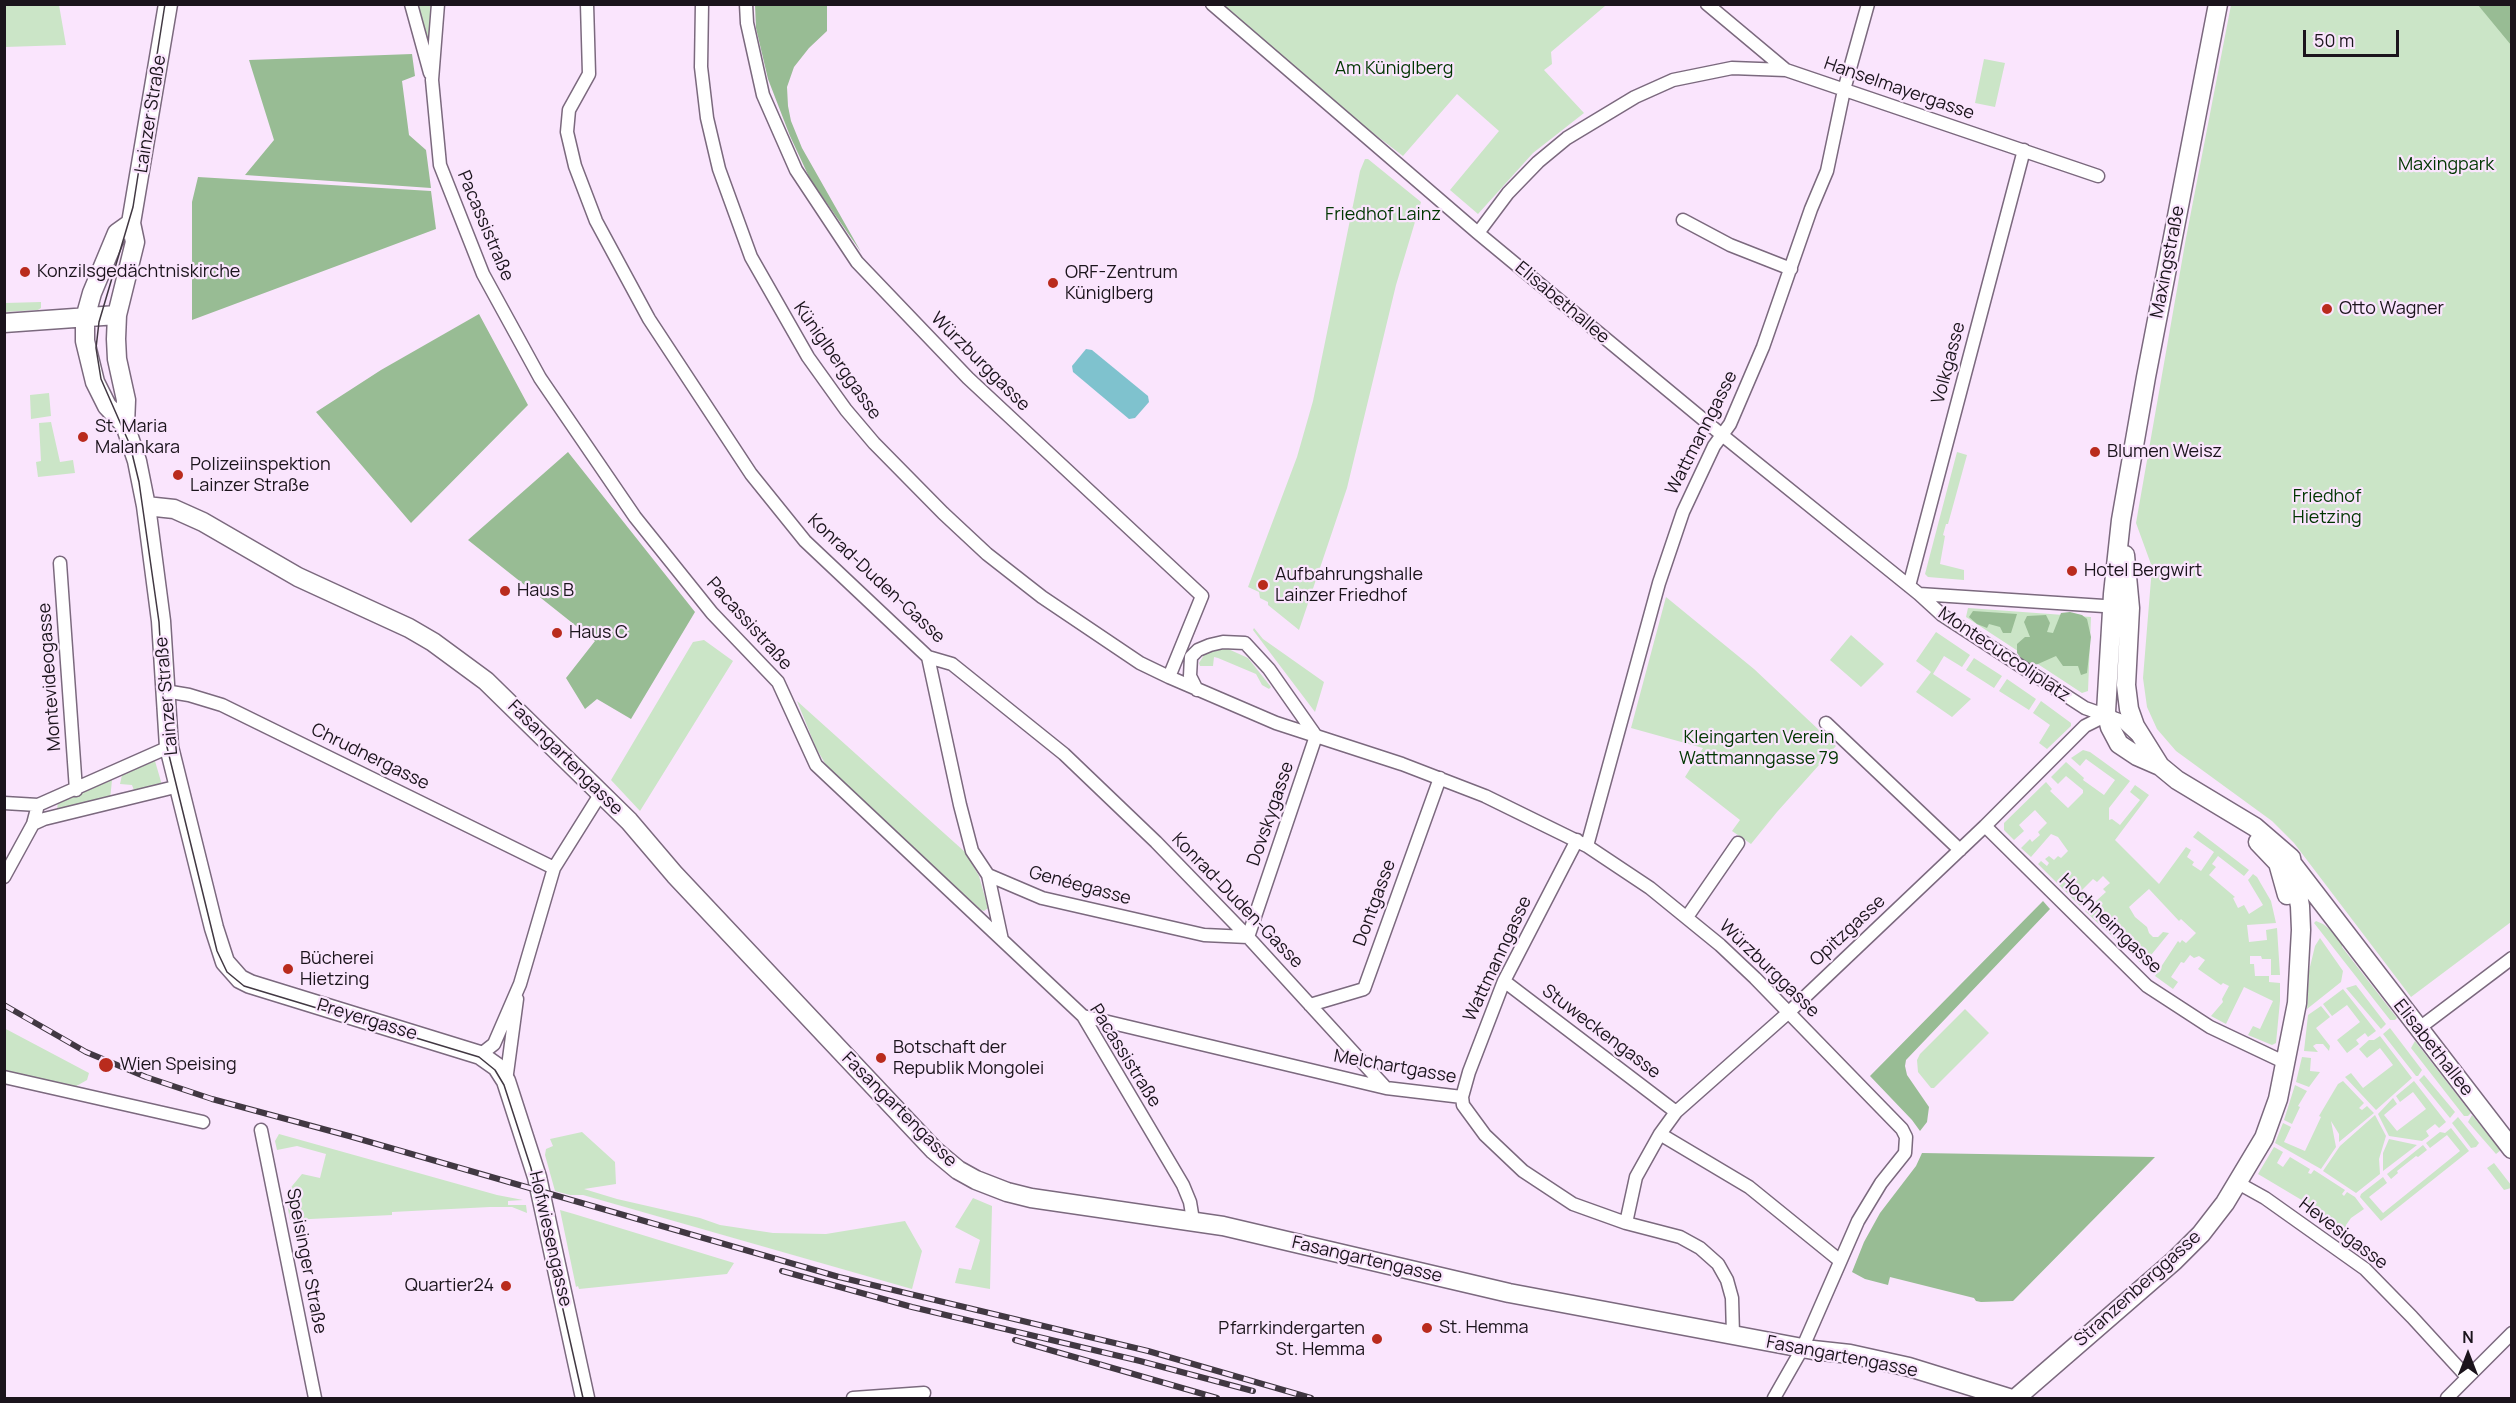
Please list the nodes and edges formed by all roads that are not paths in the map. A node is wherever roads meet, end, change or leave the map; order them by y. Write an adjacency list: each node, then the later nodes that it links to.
1 (168, 4): 17 (main road, Lainzer Straße)
2 (411, 4): 12 (street, Pacassistraße)
3 (438, 4): 12 (street, Pacassistraße)
4 (587, 4): 29 (street, Konrad-Duden-Gasse)
5 (702, 4): 30 (street, Küniglberggasse)
6 (746, 4): 30 (street, Würzburggasse)
7 (1212, 4): 18 (street, Elisabethallee)
8 (1707, 4): 11 (street, Hanselmayergasse)
9 (1868, 4): 13 (street, Wattmanngasse)
10 (2218, 4): 28 (main road, Maxingstraße)
11 (1786, 70): 13 (street, Hanselmayergasse); 18 (street)
12 (432, 80): 62 (street, Pacassistraße)
13 (1844, 90): 14 (street, Hanselmayergasse); 19 (street, Wattmanngasse)
14 (2024, 150): 15 (street, Hanselmayergasse); 27 (street, Volkgasse)
15 (2098, 176)
16 (1683, 220): 19 (street)
17 (131, 223): 20 (main road, Lainzer Straße); 21 (main road, Lainzer Straße)
18 (1478, 233): 24 (street, Elisabethallee)
19 (1791, 269): 24 (street, Wattmanngasse)
20 (117, 315): 21 (main road); 23 (main road, Lainzer Straße)
21 (85, 318): 22 (main road); 23 (main road, Lainzer Straße)
22 (4, 323)
23 (125, 425): 25 (main road, Lainzer Straße)
24 (1722, 435): 27 (street, Elisabethallee); 51 (street, Wattmanngasse)
25 (146, 506): 32 (main road, Lainzer Straße); 43 (main road, Fasangartengasse)
26 (60, 563): 42 (street, Montevideogasse)
27 (1914, 590): 28 (street, Montecuccoliplatz); 34 (street, Montecuccoliplatz)
28 (2121, 608): 31 (main road); 34 (main road)
29 (927, 657): 56 (street); 61 (street, Konrad-Duden-Gasse)
30 (1169, 677): 33 (street)
31 (2126, 685): 34 (main road); 37 (main road)
32 (165, 691): 38 (main road, Lainzer Straße); 55 (street, Chrudnergasse)
33 (1198, 691): 36 (street, Würzburggasse); 36 (street)
34 (2107, 715): 37 (street, Montecuccoliplatz); 39 (main road); 50 (street, Opitzgasse)
35 (1826, 723): 53 (street)
36 (1316, 736): 40 (street, Würzburggasse); 61 (street, Dovskygasse)
37 (2144, 741): 39 (main road)
38 (169, 747): 41 (main road, Lainzer Straße); 42 (street)
39 (2160, 766): 47 (main road)
40 (1440, 778): 51 (street, Würzburggasse); 68 (street, Dontgasse)
41 (179, 786): 48 (street); 67 (main road, Lainzer Straße)
42 (76, 789): 44 (street)
43 (601, 793): 55 (street, Hofwiesengasse); 84 (main road, Fasangartengasse)
44 (51, 800): 46 (street); 48 (street)
45 (4, 803): 46 (street)
46 (38, 806): 49 (street)
47 (2222, 808): 54 (main road); 58 (main road, Stranzenberggasse)
48 (54, 817): 49 (street)
49 (33, 824): 57 (street)
50 (1985, 826): 53 (street, Opitzgasse); 73 (street, Hochheimgasse)
51 (1582, 843): 60 (street, Würzburggasse); 65 (street, Wattmanngasse)
52 (1738, 843): 60 (street)
53 (1960, 850): 69 (street, Opitzgasse)
54 (2293, 865): 58 (main road, Stranzenberggasse); 59 (main road, Elisabethallee)
55 (554, 868): 66 (street, Hofwiesengasse)
56 (988, 875): 61 (street, Genéegasse); 62 (street)
57 (4, 877)
58 (2295, 901): 59 (main road); 63 (main road, Elisabethallee); 73 (main road, Stranzenberggasse)
59 (2328, 909): 63 (main road, Elisabethallee)
60 (1687, 917): 69 (street, Würzburggasse)
61 (1248, 937): 68 (street, Konrad-Duden-Gasse)
62 (1002, 940): 70 (street, Pacassistraße)
63 (2356, 947): 71 (main road, Elisabethallee)
64 (2511, 958): 71 (street)
65 (1504, 981): 77 (street, Wattmanngasse); 78 (street, Stuweckengasse)
66 (520, 984): 72 (street, Hofwiesengasse); 75 (street, Hofwiesengasse)
67 (254, 986): 72 (main road, Preyergasse)
68 (1310, 1005): 76 (street, Konrad-Duden-Gasse)
69 (1789, 1012): 78 (street, Opitzgasse); 86 (street, Würzburggasse)
70 (1083, 1016): 76 (street, Melchartgasse); 84 (street, Pacassistraße)
71 (2418, 1029): 82 (main road, Elisabethallee)
72 (480, 1055): 75 (main road, Hofwiesengasse)
73 (2286, 1063): 83 (main road, Stranzenberggasse)
74 (4, 1077): 79 (street)
75 (506, 1081): 93 (main road, Hofwiesengasse)
76 (1386, 1088): 77 (street, Melchartgasse)
77 (1462, 1097): 85 (street, Melchartgasse)
78 (1676, 1112): 81 (street, Opitzgasse)
79 (203, 1122)
80 (261, 1130): 92 (street, Speisinger Straße)
81 (1660, 1134): 85 (street, Opitzgasse); 86 (street)
82 (2511, 1149)
83 (2238, 1183): 90 (street, Hevesigasse); 97 (main road, Stranzenberggasse)
84 (1192, 1220): 88 (main road, Fasangartengasse)
85 (1626, 1223): 88 (street, Melchartgasse)
86 (1839, 1260): 89 (street, Würzburggasse)
87 (2511, 1333): 90 (street)
88 (1733, 1335): 89 (main road, Fasangartengasse)
89 (1803, 1348): 95 (street, Würzburggasse); 96 (main road, Fasangartengasse)
90 (2467, 1377): 98 (street)
91 (923, 1392): 94 (street)
92 (315, 1398)
93 (585, 1398)
94 (853, 1398)
95 (1774, 1398)
96 (2009, 1398)
97 (2016, 1398)
98 (2447, 1398)

